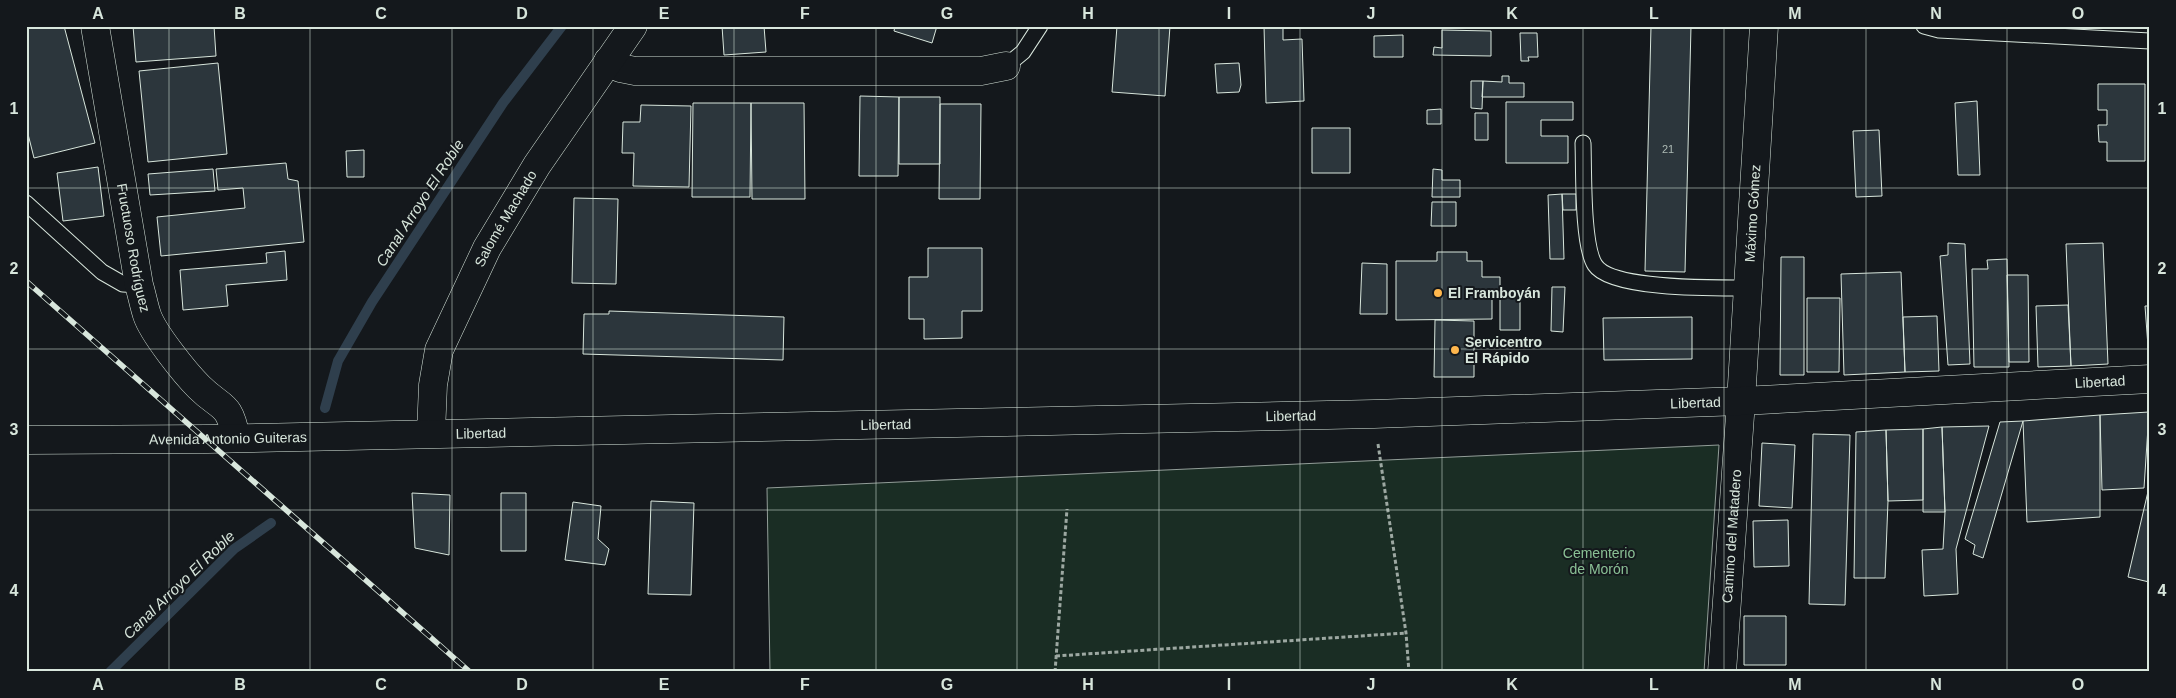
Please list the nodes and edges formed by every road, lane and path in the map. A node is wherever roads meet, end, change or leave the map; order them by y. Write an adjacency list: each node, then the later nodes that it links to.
1 (96, 26): 11 (main road, Fructuoso Rodríguez)
2 (633, 26): 7 (main road, Salomé Machado)
3 (1040, 26): 8 (lane)
4 (1764, 26): 12 (main road, Máximo Gómez)
5 (1924, 26): 6 (lane)
6 (2150, 41)
7 (608, 61): 8 (main road); 16 (main road, Salomé Machado)
8 (1006, 66)
9 (1582, 143): 12 (lane)
10 (26, 203): 11 (lane)
11 (139, 285): 17 (main road, Fructuoso Rodríguez)
12 (1748, 288): 14 (main road, Máximo Gómez)
13 (2150, 379): 14 (main road, Libertad)
14 (1741, 401): 15 (main road, Libertad); 24 (main road, Camino del Matadero)
15 (1374, 414): 16 (main road, Libertad); 20 (path)
16 (431, 433): 17 (main road, Avenida Antonio Guiteras)
17 (236, 438): 18 (main road, Avenida Antonio Guiteras)
18 (26, 440)
19 (1067, 509): 21 (path)
20 (1406, 633): 21 (path); 23 (path)
21 (1056, 656): 22 (path)
22 (1054, 672)
23 (1409, 672)
24 (1722, 672)

